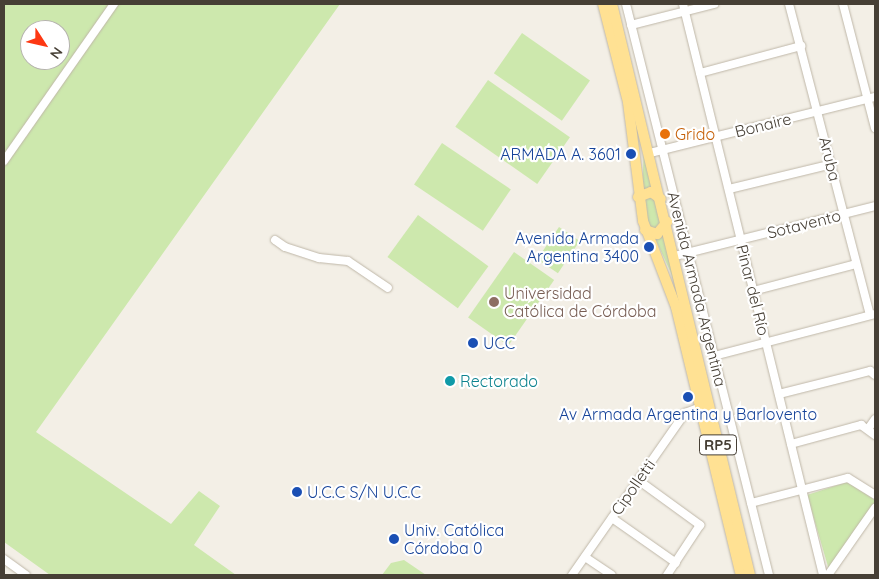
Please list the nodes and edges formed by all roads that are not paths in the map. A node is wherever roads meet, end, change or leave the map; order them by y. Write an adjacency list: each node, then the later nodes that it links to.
1 (114, 4): 18 (street)
2 (603, 4): 21 (main road, Avenida Armada Argentina / RP5)
3 (612, 4): 17 (main road, RP5)
4 (626, 4): 9 (street, Avenida Armada Argentina)
5 (714, 4): 8 (street)
6 (790, 4): 10 (street, Aruba)
7 (843, 4): 12 (street)
8 (684, 7): 9 (street); 11 (street, Pinar del Río)
9 (631, 25): 16 (street, Avenida Armada Argentina)
10 (801, 46): 11 (street); 13 (street, Aruba)
11 (700, 73): 15 (street, Pinar del Río)
12 (872, 98): 13 (street, Bonaire); 14 (street)
13 (818, 111): 15 (street, Bonaire); 19 (street, Aruba)
14 (875, 128)
15 (716, 137): 16 (street, Bonaire); 20 (street, Pinar del Río)
16 (663, 150): 17 (street, Bonaire); 29 (street, Avenida Armada Argentina)
17 (650, 153): 22 (main road, Avenida Armada Argentina / RP5)
18 (4, 161)
19 (832, 164): 20 (street); 24 (street, Aruba)
20 (728, 189): 28 (street, Pinar del Río)
21 (638, 197): 22 (main road); 26 (main road, Avenida Armada Argentina / RP5)
22 (661, 200): 25 (main road, Avenida Armada Argentina / RP5)
23 (875, 206): 24 (street, Sotavento)
24 (844, 214): 28 (street, Sotavento); 31 (street, Aruba)
25 (667, 222): 26 (main road); 30 (main road, Avenida Armada Argentina / RP5)
26 (645, 230): 39 (main road, Avenida Armada Argentina / RP5)
27 (275, 240): 32 (street)
28 (741, 240): 29 (street, Sotavento); 33 (street, Pinar del Río)
29 (687, 253): 30 (street, Sotavento); 36 (street, Avenida Armada Argentina)
30 (675, 256): 58 (main road, Avenida Armada Argentina / RP5)
31 (856, 264): 33 (street); 34 (street, Aruba)
32 (388, 288)
33 (753, 291): 35 (street, Pinar del Río)
34 (873, 315): 35 (street)
35 (766, 342): 36 (street); 38 (street, Pinar del Río)
36 (714, 356): 47 (street, Avenida Armada Argentina)
37 (873, 373): 38 (street)
38 (779, 394): 43 (street, Pinar del Río)
39 (701, 407): 44 (street, Cipolletti); 57 (main road, Avenida Armada Argentina / RP5)
40 (875, 419): 41 (street)
41 (865, 427): 42 (street); 43 (street)
42 (875, 435)
43 (791, 444): 45 (street, Pinar del Río)
44 (638, 480): 49 (street, Cipolletti); 52 (street)
45 (802, 490): 46 (street); 47 (street); 60 (street, Pinar del Río)
46 (875, 495)
47 (751, 503): 59 (street, Avenida Armada Argentina)
48 (875, 508): 61 (street)
49 (612, 518): 50 (street, Cipolletti); 52 (street)
50 (585, 556): 54 (street, Cipolletti); 55 (street)
51 (4, 559): 53 (street)
52 (676, 564): 56 (street)
53 (26, 575)
54 (572, 575)
55 (612, 575)
56 (668, 575)
57 (741, 575)
58 (750, 575)
59 (769, 575)
60 (824, 575)
61 (828, 575)

